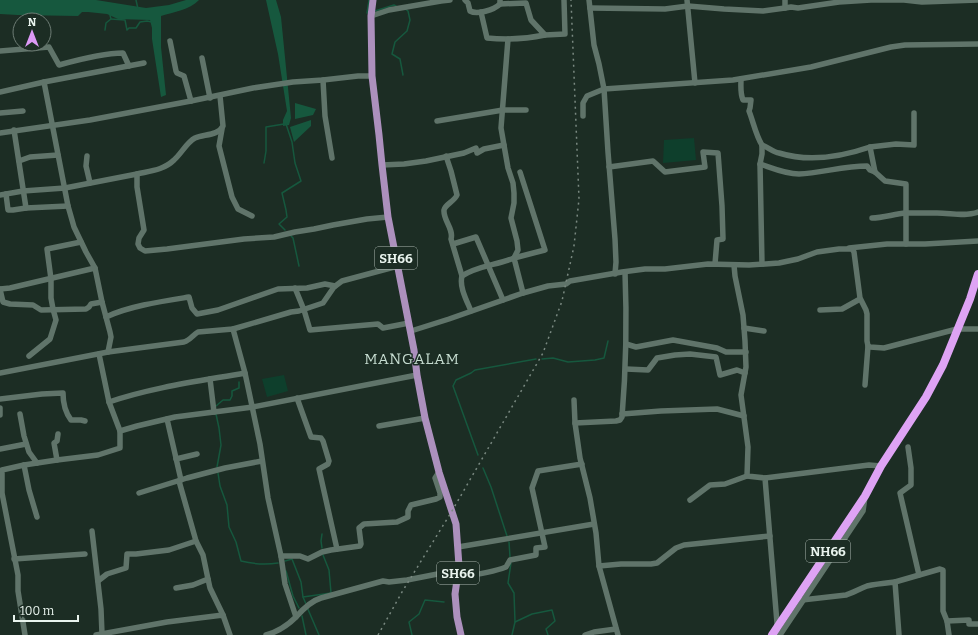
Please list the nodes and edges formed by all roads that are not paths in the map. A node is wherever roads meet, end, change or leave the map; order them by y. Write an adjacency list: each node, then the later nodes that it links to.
1 (373, 0): 15 (main road, SH66)
2 (450, 0): 15 (street)
3 (465, 0): 14 (street)
4 (564, 0): 16 (street)
5 (589, 0): 12 (street)
6 (785, 0): 13 (street)
7 (878, 0): 8 (street); 10 (street)
8 (978, 0)
9 (500, 2): 14 (street); 16 (street)
10 (822, 2): 13 (street)
11 (688, 3): 12 (street); 13 (street); 28 (street)
12 (590, 8): 29 (street)
13 (785, 8)
14 (481, 12): 17 (street)
15 (371, 16): 24 (main road, SH66)
16 (545, 35): 17 (street)
17 (508, 39): 34 (street)
18 (170, 41): 33 (street)
19 (978, 44): 25 (street)
20 (0, 51): 23 (street)
21 (202, 58): 32 (street)
22 (144, 63): 23 (street)
23 (129, 66): 27 (street)
24 (372, 76): 26 (street); 54 (main road, SH66)
25 (741, 78): 28 (street); 45 (street)
26 (323, 80): 31 (street); 51 (street)
27 (44, 82): 30 (street); 41 (street)
28 (695, 83): 29 (street)
29 (604, 90): 39 (street); 55 (street)
30 (0, 92)
31 (220, 96): 32 (street); 42 (street)
32 (210, 98): 33 (street)
33 (191, 101): 41 (street)
34 (503, 110): 35 (street); 40 (street); 46 (street)
35 (526, 110)
36 (23, 111): 37 (street)
37 (0, 113)
38 (914, 113): 47 (street)
39 (583, 116)
40 (437, 121)
41 (52, 125): 43 (street); 48 (street)
42 (222, 129): 58 (street); 67 (street)
43 (14, 130): 44 (street); 52 (street)
44 (0, 133)
45 (762, 144): 47 (street); 53 (street)
46 (504, 146): 50 (street); 75 (street)
47 (870, 148): 57 (street)
48 (58, 155): 52 (street); 60 (street)
49 (87, 156): 59 (street)
50 (446, 156): 54 (street); 72 (street)
51 (332, 158)
52 (19, 161): 61 (street)
53 (760, 164): 57 (street); 77 (street)
54 (382, 165): 68 (main road, SH66)
55 (609, 167): 76 (street); 83 (street)
56 (520, 172): 75 (street)
57 (875, 172): 66 (street)
58 (137, 174): 59 (street); 68 (street)
59 (90, 183): 60 (street)
60 (65, 188): 61 (street); 63 (street)
61 (23, 191): 62 (street); 64 (street)
62 (3, 195): 64 (street)
63 (68, 206): 64 (street); 71 (street)
64 (26, 208)
65 (978, 212): 66 (street)
66 (906, 213): 69 (street); 73 (street)
67 (252, 216)
68 (388, 217): 79 (main road, SH66)
69 (872, 218)
70 (978, 241): 73 (street)
71 (81, 242): 81 (street); 86 (street)
72 (453, 244): 80 (street); 85 (street)
73 (906, 244): 74 (street)
74 (849, 248): 77 (street); 91 (street)
75 (514, 258): 80 (street); 90 (street)
76 (715, 264): 78 (street); 82 (street)
77 (762, 264): 78 (street)
78 (734, 265): 100 (street)
79 (398, 266): 87 (street); 99 (main road, SH66)
80 (488, 266): 85 (street); 92 (street)
81 (95, 268): 86 (street); 93 (street)
82 (625, 272): 83 (street); 106 (street)
83 (615, 274): 90 (street)
84 (978, 274): 102 (highway, NH66)
85 (462, 276): 97 (street)
86 (51, 279): 89 (street); 94 (street)
87 (335, 286): 88 (street); 95 (street)
88 (295, 288): 95 (street); 98 (street)
89 (0, 289): 94 (street)
90 (523, 293): 92 (street)
91 (860, 299): 96 (street); 107 (street)
92 (503, 300): 97 (street)
93 (102, 302): 94 (street); 98 (street)
94 (53, 309): 111 (street)
95 (304, 310): 99 (street); 101 (street)
96 (820, 310)
97 (471, 311): 104 (street)
98 (106, 317): 108 (street)
99 (409, 323): 104 (main road, SH66)
100 (744, 328): 105 (street); 109 (street)
101 (233, 329): 108 (street); 114 (street)
102 (957, 329): 103 (street); 107 (street); 147 (highway, NH66)
103 (978, 329)
104 (411, 331): 116 (main road, SH66)
105 (764, 331)
106 (626, 344): 109 (street); 112 (street)
107 (868, 346): 118 (street)
108 (108, 352): 110 (street)
109 (746, 352): 115 (street)
110 (99, 354): 113 (street); 122 (street)
111 (30, 356)
112 (626, 369): 115 (street); 127 (street)
113 (0, 373)
114 (245, 373): 117 (street); 123 (street)
115 (745, 373): 129 (street)
116 (417, 374): 119 (street); 130 (main road, SH66)
117 (210, 379): 122 (street); 125 (street)
118 (865, 385)
119 (297, 398): 123 (street); 162 (street)
120 (0, 399): 132 (street)
121 (574, 400): 133 (street)
122 (109, 402): 135 (street)
123 (253, 407): 125 (street); 143 (street)
124 (0, 408): 128 (street)
125 (214, 412): 131 (street)
126 (20, 414): 137 (street)
127 (622, 414): 129 (street); 133 (street)
128 (0, 415)
129 (744, 416): 150 (street)
130 (425, 418): 134 (street); 149 (main road, SH66)
131 (167, 419): 135 (street); 141 (street)
132 (85, 421)
133 (575, 423): 145 (street)
134 (379, 426)
135 (120, 431): 142 (street)
136 (58, 434): 142 (street)
137 (26, 444): 139 (street); 144 (street)
138 (908, 448): 168 (street)
139 (0, 449)
140 (197, 454): 141 (street)
141 (176, 459): 152 (street)
142 (57, 460): 144 (street)
143 (262, 461): 152 (street); 164 (street)
144 (37, 463): 146 (street)
145 (582, 464): 156 (street); 158 (street)
146 (24, 465): 148 (street); 155 (street)
147 (881, 466): 151 (street); 173 (highway, NH66)
148 (1, 468): 165 (street)
149 (439, 472): 161 (main road, SH66); 162 (street)
150 (747, 476): 151 (street); 154 (street)
151 (765, 478): 159 (street)
152 (180, 481): 153 (street); 160 (street)
153 (139, 493)
154 (690, 500)
155 (37, 517)
156 (594, 524): 158 (street); 166 (street)
157 (92, 531): 170 (street)
158 (542, 533): 161 (street); 167 (street)
159 (770, 536): 166 (street); 179 (street)
160 (196, 541): 169 (street); 170 (street)
161 (458, 547): 167 (main road, SH66)
162 (337, 549): 164 (street)
163 (85, 554): 165 (street)
164 (281, 556): 175 (street)
165 (14, 559): 181 (street)
166 (599, 566): 178 (street)
167 (458, 574): 175 (street); 185 (main road, SH66)
168 (919, 576): 171 (street); 176 (street)
169 (208, 578): 172 (street); 174 (street)
170 (98, 581): 180 (street)
171 (896, 582): 173 (street); 188 (street)
172 (176, 588)
173 (800, 600): 179 (highway, NH66)
174 (222, 615): 180 (street); 183 (street)
175 (296, 617): 184 (street)
176 (947, 621): 177 (street); 189 (street)
177 (978, 624)
178 (617, 632): 186 (street)
179 (779, 632): 187 (highway, NH66)
180 (102, 634): 182 (street)
181 (25, 635)
182 (96, 635)
183 (230, 635)
184 (266, 635)
185 (461, 635)
186 (585, 635)
187 (772, 635)
188 (899, 635)
189 (949, 635)

